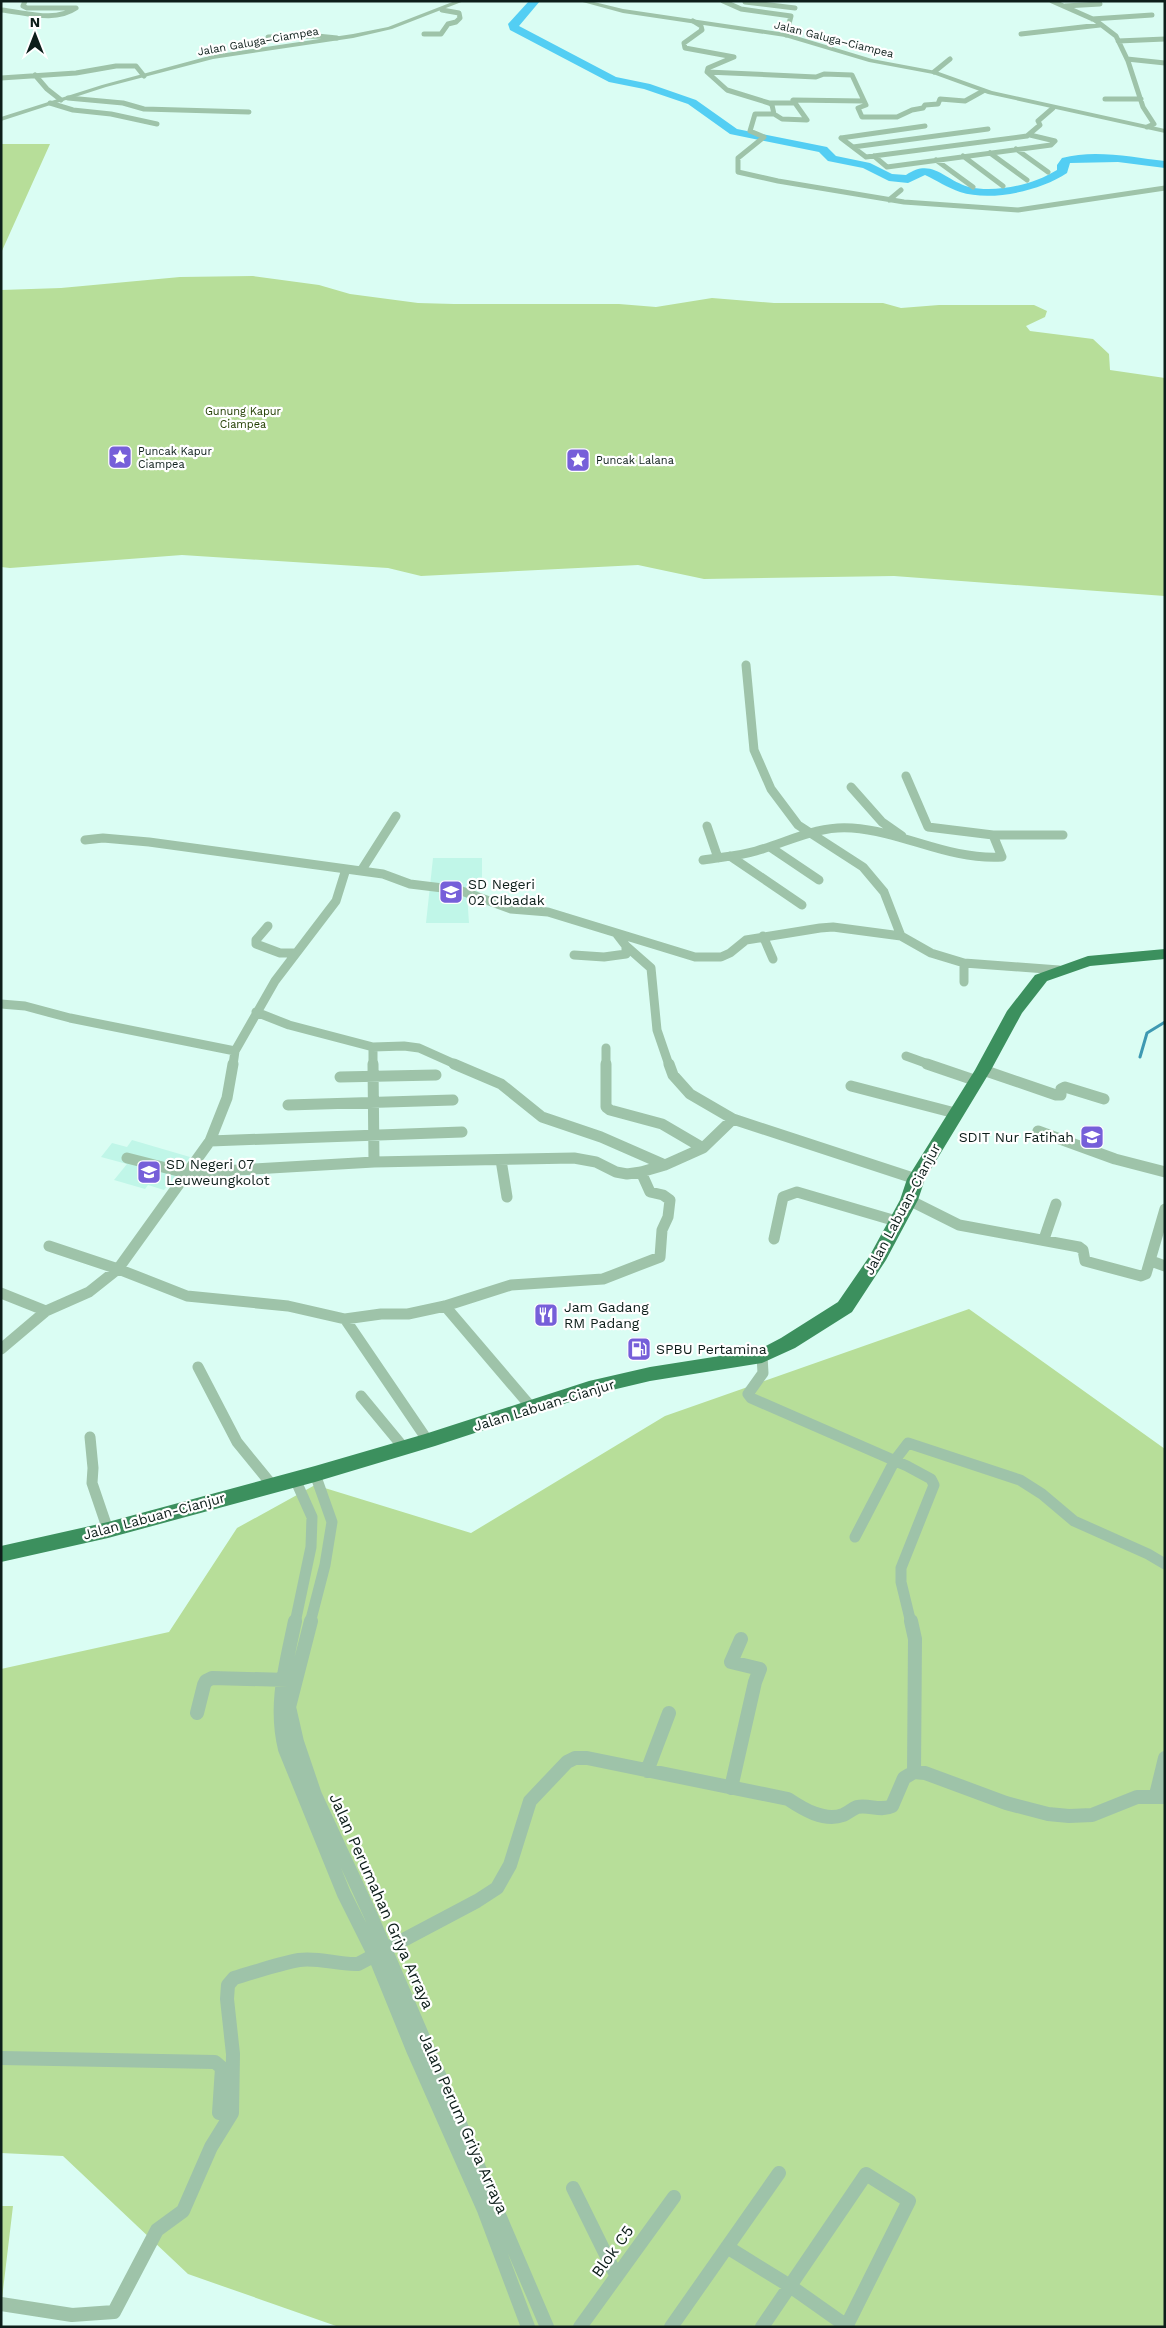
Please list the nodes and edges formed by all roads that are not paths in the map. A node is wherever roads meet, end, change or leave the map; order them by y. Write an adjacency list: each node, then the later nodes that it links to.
1 (25, 1): 11 (street)
2 (461, 1): 12 (street, Jalan Galuga–Ciampea)
3 (582, 1): 16 (street, Jalan Galuga–Ciampea)
4 (734, 1): 10 (street)
5 (1052, 1): 9 (street)
6 (726, 2): 13 (street)
7 (800, 2): 10 (street)
8 (1100, 4): 9 (street)
9 (1064, 6): 15 (street)
10 (795, 8): 13 (street)
11 (1, 10)
12 (442, 10): 18 (street); 22 (street, Jalan Galuga–Ciampea)
13 (789, 15): 20 (street)
14 (1152, 15): 15 (street)
15 (1091, 19): 17 (street)
16 (693, 21): 20 (street, Jalan Galuga–Ciampea); 28 (street)
17 (1100, 25): 19 (street); 24 (street)
18 (424, 34)
19 (1021, 34)
20 (786, 35): 29 (street, Jalan Galuga–Ciampea)
21 (268, 37): 22 (street)
22 (337, 38): 31 (street, Jalan Galuga–Ciampea)
23 (1165, 38): 24 (street)
24 (1118, 41): 26 (street)
25 (950, 60): 29 (street)
26 (1127, 60): 27 (street); 36 (street)
27 (1165, 63)
28 (707, 72): 37 (street); 39 (street)
29 (934, 72): 33 (street, Jalan Galuga–Ciampea)
30 (35, 74): 31 (street); 32 (street); 34 (street)
31 (144, 76): 34 (street, Jalan Galuga–Ciampea)
32 (1, 78)
33 (983, 91): 37 (street); 41 (street, Jalan Galuga–Ciampea)
34 (65, 99): 38 (street, Jalan Galuga–Ciampea); 42 (street)
35 (1106, 99): 36 (street)
36 (1141, 99): 48 (street)
37 (864, 100): 40 (street)
38 (50, 103): 44 (street, Jalan Galuga–Ciampea); 45 (street)
39 (769, 103): 40 (street); 43 (street)
40 (795, 103): 43 (street)
41 (1053, 108): 48 (street, Jalan Galuga–Ciampea); 51 (street)
42 (249, 112)
43 (774, 114): 66 (street)
44 (1, 119)
45 (157, 124)
46 (982, 125): 49 (street)
47 (925, 126): 53 (street)
48 (1148, 127): 50 (street, Jalan Galuga–Ciampea)
49 (988, 129): 52 (street); 53 (street)
50 (1165, 131)
51 (1030, 135): 52 (street); 54 (street)
52 (1002, 139): 56 (street)
53 (853, 147): 56 (street)
54 (1016, 149): 55 (street); 59 (street)
55 (990, 153): 57 (street); 60 (street)
56 (874, 156): 58 (street)
57 (963, 156): 58 (street); 61 (street)
58 (936, 160): 62 (street)
59 (1048, 172)
60 (1027, 180)
61 (1003, 186)
62 (973, 188)
63 (1162, 189): 65 (street); 66 (street)
64 (901, 190): 66 (street)
65 (1165, 194)
66 (889, 200)
67 (746, 665): 74 (street)
68 (906, 776): 75 (street)
69 (851, 787): 71 (street)
70 (396, 816): 84 (street)
71 (882, 822): 73 (street); 78 (street)
72 (707, 826): 81 (street)
73 (852, 828): 74 (street); 78 (street)
74 (808, 833): 79 (street); 90 (street)
75 (993, 835): 76 (street); 78 (street)
76 (1063, 835)
77 (85, 840): 83 (street)
78 (908, 841)
79 (770, 847): 80 (street); 85 (street)
80 (730, 856): 81 (street); 86 (street)
81 (718, 858): 82 (street)
82 (703, 860)
83 (346, 869): 84 (street); 92 (street)
84 (361, 871): 88 (street)
85 (819, 880)
86 (802, 905)
87 (268, 926): 92 (street)
88 (615, 932): 89 (street); 91 (street)
89 (762, 936): 90 (street); 95 (street)
90 (901, 936): 96 (street)
91 (626, 946): 94 (street); 115 (street)
92 (296, 953): 100 (street)
93 (1165, 954): 97 (highway, Jalan Labuan-Cianjur)
94 (574, 955)
95 (773, 959)
96 (964, 963): 97 (street); 98 (street)
97 (1059, 970): 106 (highway, Jalan Labuan-Cianjur)
98 (964, 982)
99 (1, 1004): 103 (street)
100 (256, 1012): 101 (street); 103 (street)
101 (373, 1047): 107 (street); 124 (street)
102 (606, 1048): 120 (street)
103 (235, 1051): 119 (street)
104 (906, 1056): 106 (street)
105 (436, 1074): 107 (street)
106 (978, 1075): 110 (street); 114 (highway, Jalan Labuan-Cianjur)
107 (373, 1076): 108 (street); 112 (street)
108 (340, 1077)
109 (852, 1086): 114 (street)
110 (1104, 1099)
111 (453, 1100): 112 (street)
112 (374, 1103): 113 (street); 118 (street)
113 (288, 1105)
114 (955, 1113): 128 (highway, Jalan Labuan-Cianjur)
115 (733, 1118): 120 (street); 128 (street)
116 (1038, 1131): 126 (street)
117 (462, 1132): 118 (street)
118 (374, 1136): 119 (street); 123 (street)
119 (210, 1141): 127 (street)
120 (703, 1148): 124 (street)
121 (127, 1158): 127 (street)
122 (501, 1160): 123 (street); 125 (street); 129 (street)
123 (374, 1162): 127 (street)
124 (665, 1165): 125 (street)
125 (641, 1172): 141 (street)
126 (1165, 1172)
127 (186, 1173): 139 (street)
128 (916, 1179): 130 (highway, Jalan Labuan-Cianjur)
129 (507, 1197)
130 (909, 1200): 133 (highway, Jalan Labuan-Cianjur); 135 (street)
131 (1056, 1204): 135 (street)
132 (1165, 1209): 137 (street)
133 (896, 1221): 134 (street); 145 (highway, Jalan Labuan-Cianjur)
134 (774, 1239)
135 (1044, 1240): 137 (street)
136 (49, 1246): 139 (street)
137 (1151, 1261): 138 (street)
138 (1165, 1266)
139 (118, 1269): 142 (street); 143 (street)
140 (1, 1293): 142 (street)
141 (445, 1306): 143 (street); 148 (street)
142 (46, 1312): 144 (street)
143 (345, 1319): 150 (street)
144 (1, 1349)
145 (762, 1356): 148 (highway, Jalan Labuan-Cianjur); 152 (street)
146 (198, 1367): 155 (street)
147 (361, 1396): 151 (street)
148 (532, 1408): 150 (highway, Jalan Labuan-Cianjur)
149 (90, 1437): 156 (street)
150 (428, 1441): 151 (highway, Jalan Labuan-Cianjur)
151 (404, 1448): 153 (highway, Jalan Labuan-Cianjur)
152 (895, 1460): 157 (street); 159 (street); 166 (street)
153 (315, 1474): 154 (highway, Jalan Labuan-Cianjur); 161 (street, Jalan Perumahan Griya Arraya)
154 (295, 1479): 155 (highway, Jalan Labuan-Cianjur); 161 (street)
155 (272, 1485): 156 (highway, Jalan Labuan-Cianjur)
156 (108, 1530): 158 (highway, Jalan Labuan-Cianjur)
157 (855, 1537)
158 (1, 1554)
159 (1165, 1564)
160 (741, 1639): 167 (street)
161 (288, 1680): 162 (street); 169 (street, Jalan Perumahan Griya Arraya)
162 (197, 1713)
163 (670, 1713): 165 (street)
164 (1165, 1758): 168 (street)
165 (647, 1771): 167 (street); 169 (street)
166 (914, 1772): 167 (street); 168 (street)
167 (731, 1788)
168 (1160, 1796)
169 (380, 1953): 170 (street, Jalan Perumahan Griya Arraya); 172 (street, Jalan Perum Griya Arraya); 182 (street)
170 (430, 2053): 172 (street); 178 (street, Jalan Perumahan Griya Arraya)
171 (1, 2058): 173 (street)
172 (424, 2076): 175 (street, Jalan Perum Griya Arraya)
173 (219, 2113)
174 (779, 2174): 179 (street)
175 (471, 2180): 178 (street); 184 (street, Jalan Perum Griya Arraya)
176 (573, 2188): 180 (street)
177 (674, 2198): 180 (street, Blok C5)
178 (494, 2201): 185 (street, Jalan Perumahan Griya Arraya)
179 (727, 2247): 181 (street); 187 (street)
180 (616, 2275): 186 (street, Blok C5)
181 (790, 2286): 183 (street); 183 (street); 188 (street)
182 (1, 2304)
183 (847, 2326)
184 (528, 2327)
185 (547, 2327)
186 (580, 2327)
187 (670, 2327)
188 (762, 2327)

